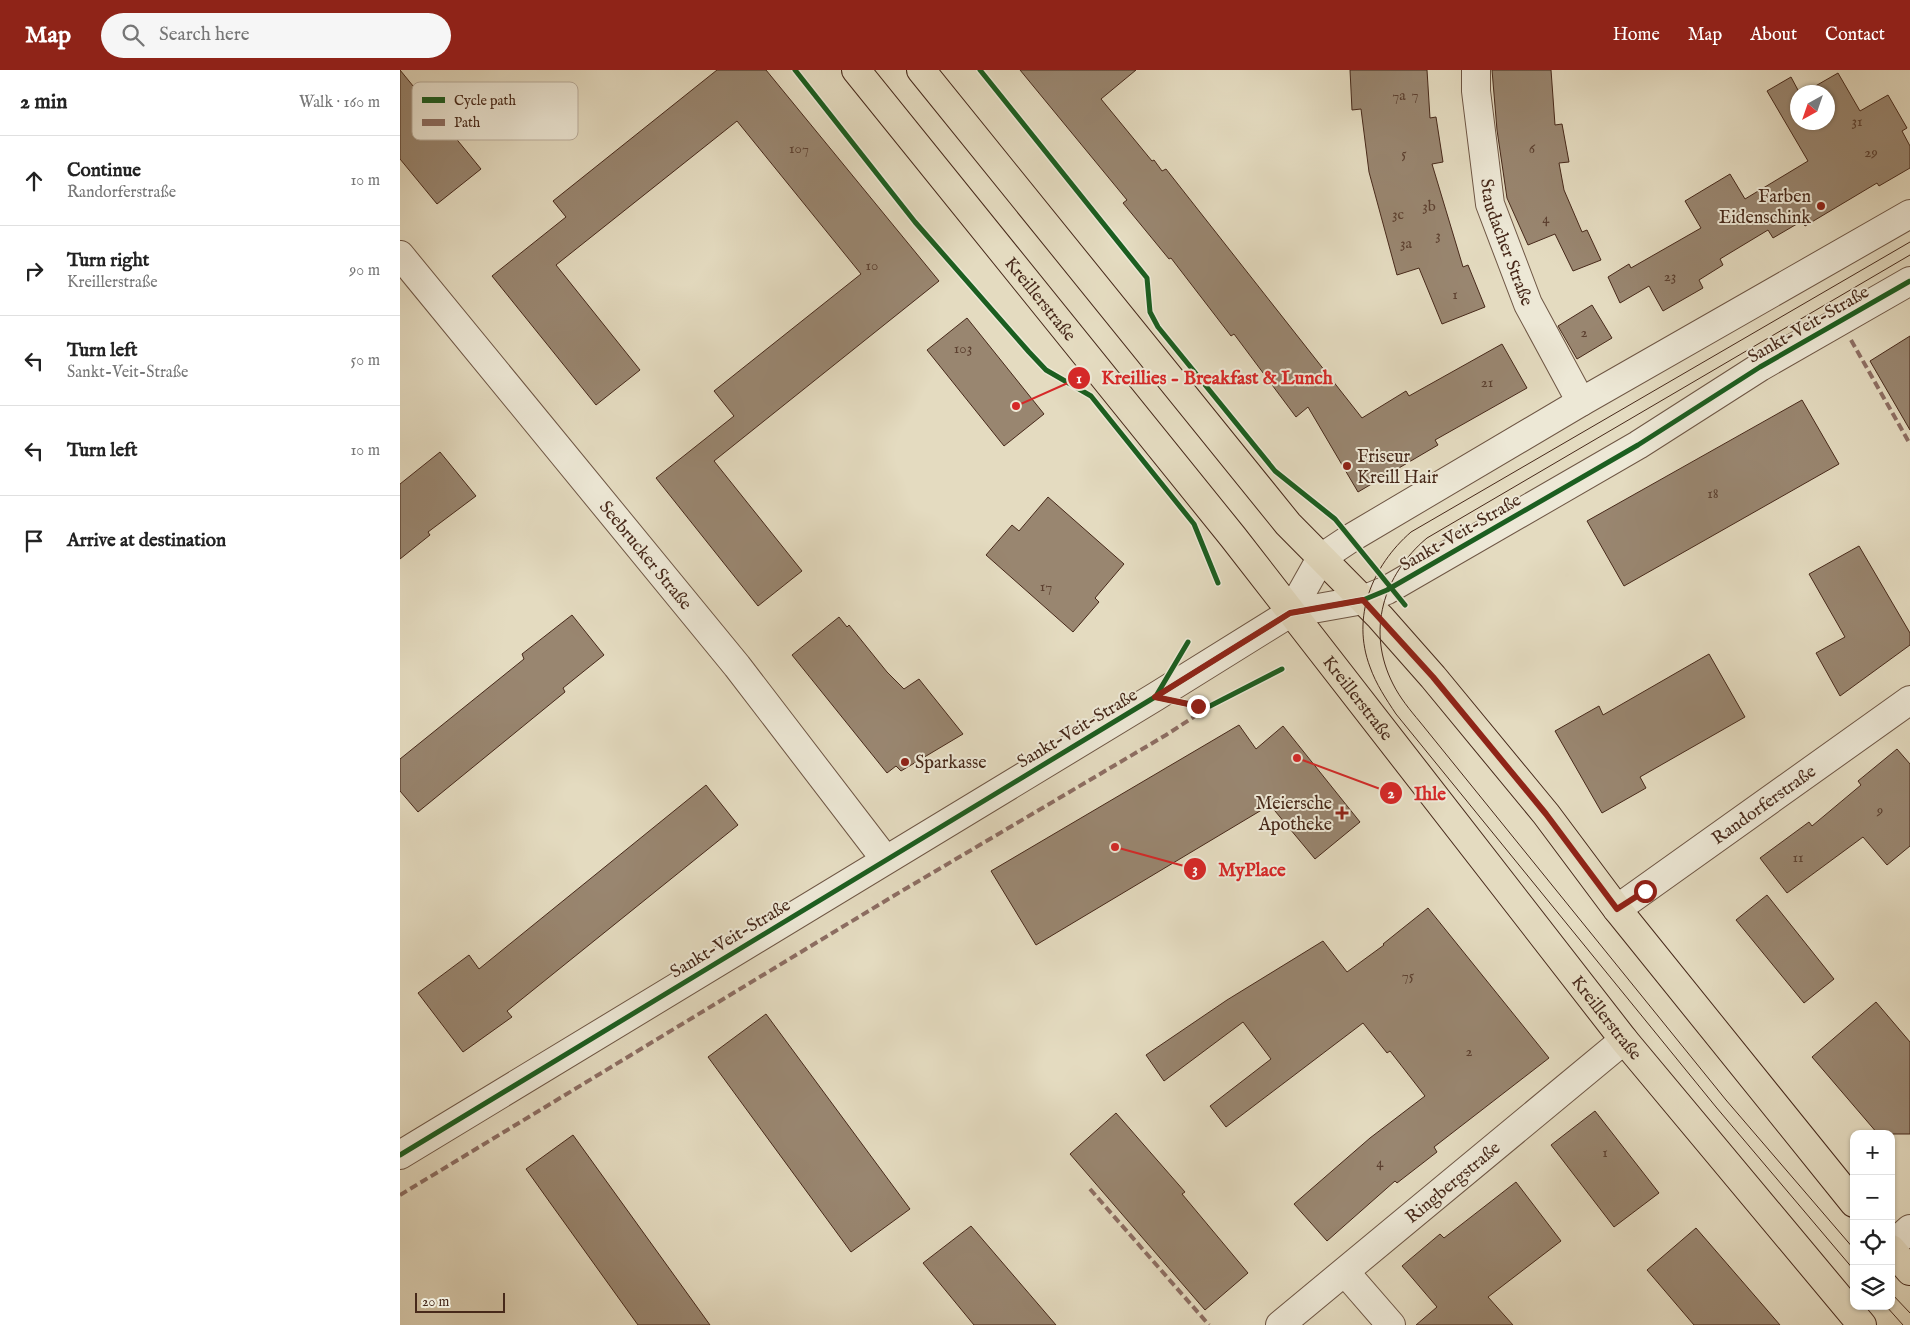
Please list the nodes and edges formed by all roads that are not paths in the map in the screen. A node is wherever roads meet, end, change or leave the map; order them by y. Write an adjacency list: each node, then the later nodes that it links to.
1 (856, 70): 10 (main road, Kreillerstraße)
2 (921, 70): 8 (main road)
3 (1476, 70): 7 (street, Staudacher Straße)
4 (1910, 214): 7 (street, Sankt-Veit-Straße)
5 (400, 255): 12 (street, Seebrucker Straße)
6 (1910, 281): 9 (street, Sankt-Veit-Straße)
7 (1581, 402): 8 (street, Sankt-Veit-Straße)
8 (1322, 558): 9 (main road); 10 (street, Sankt-Veit-Straße)
9 (1363, 600): 10 (street, Sankt-Veit-Straße); 13 (main road)
10 (1290, 613): 12 (street, Sankt-Veit-Straße); 14 (main road, Kreillerstraße)
11 (1910, 700): 13 (street, Randorferstraße)
12 (885, 859): 15 (street, Sankt-Veit-Straße)
13 (1617, 909): 16 (main road)
14 (1624, 1040): 21 (street, Ringbergstraße); 24 (main road, Kreillerstraße)
15 (400, 1155)
16 (1850, 1198)
17 (1910, 1229): 18 (street)
18 (1895, 1243)
19 (1895, 1252): 20 (main road)
20 (1910, 1270)
21 (1345, 1272): 22 (street, Ringbergstraße); 23 (street)
22 (1280, 1325)
23 (1391, 1325)
24 (1862, 1325)

